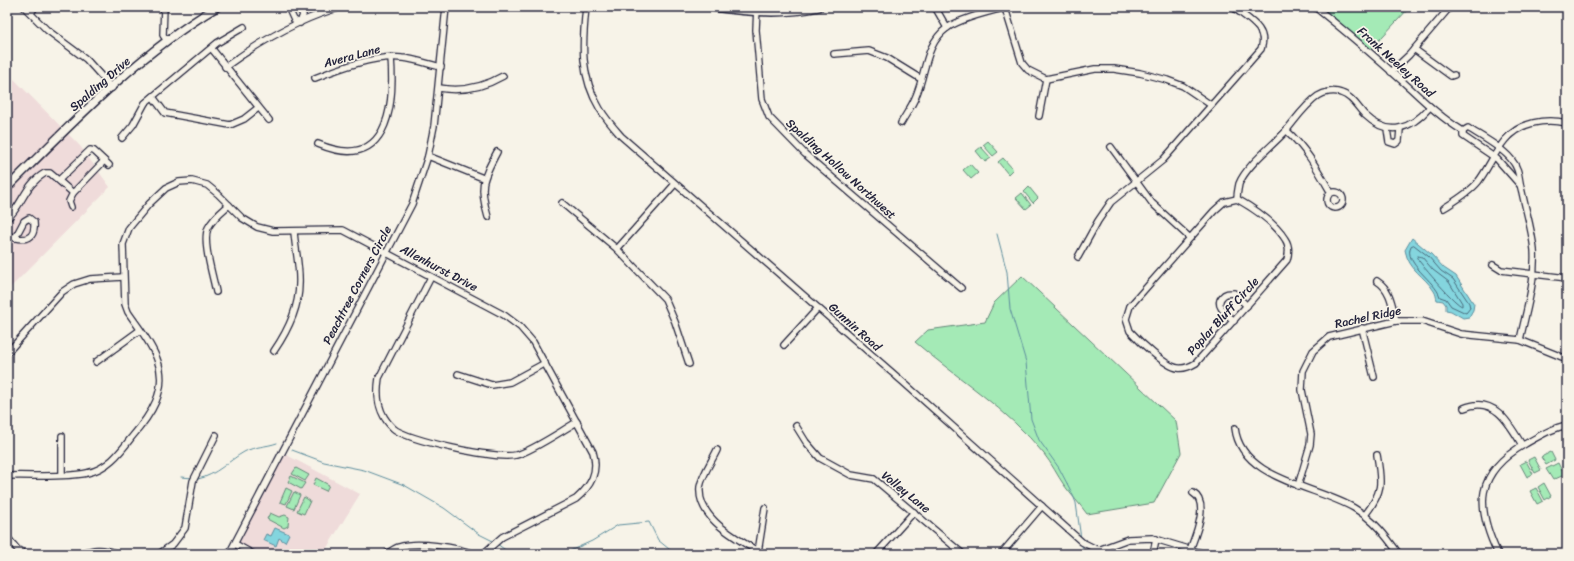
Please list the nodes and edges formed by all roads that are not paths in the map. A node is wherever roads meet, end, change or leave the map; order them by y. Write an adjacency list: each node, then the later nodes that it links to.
1 (24, 7): 18 (street)
2 (36, 7): 18 (street)
3 (164, 7): 22 (street)
4 (217, 7): 22 (main road, Spalding Drive)
5 (288, 7): 19 (street)
6 (299, 7): 19 (street)
7 (342, 7): 19 (street)
8 (446, 7): 28 (street, Peachtree Corners Circle)
9 (586, 7): 58 (street, Gunnin Road)
10 (713, 7): 17 (main road)
11 (819, 7): 17 (main road)
12 (935, 7): 21 (street)
13 (1007, 7): 21 (street); 34 (street)
14 (1233, 7): 38 (street)
15 (1315, 7): 29 (street, Frank Neeley Road)
16 (1450, 7): 24 (street)
17 (757, 10): 83 (street, Spalding Hollow Northwest)
18 (31, 13): 35 (street)
19 (300, 23): 27 (street)
20 (244, 27): 23 (street)
21 (947, 28): 33 (street)
22 (167, 41): 35 (main road, Spalding Drive)
23 (212, 49): 27 (street); 37 (street)
24 (1414, 49): 29 (street); 30 (street)
25 (834, 54): 33 (street)
26 (391, 57): 28 (street, Avera Lane); 32 (street, Avera Lane); 50 (street)
27 (225, 67): 40 (street)
28 (441, 67): 36 (street, Peachtree Corners Circle)
29 (1390, 72): 39 (street, Frank Neeley Road)
30 (1454, 75)
31 (502, 76): 36 (street)
32 (315, 78)
33 (921, 79): 43 (street)
34 (1046, 79): 38 (street); 41 (street)
35 (112, 88): 60 (main road, Spalding Drive)
36 (439, 88): 54 (street, Peachtree Corners Circle)
37 (153, 97): 40 (street); 49 (street)
38 (1211, 105): 57 (street)
39 (1430, 107): 46 (street); 48 (street, Frank Neeley Road)
40 (258, 108): 42 (street)
41 (1039, 116)
42 (269, 120)
43 (901, 123)
44 (1567, 123): 53 (street)
45 (1387, 129): 46 (street); 46 (street); 47 (street)
46 (1400, 129)
47 (1286, 130): 62 (street); 63 (street)
48 (1463, 131): 53 (street, Frank Neeley Road); 53 (street, Frank Neeley Road)
49 (122, 138)
50 (318, 144)
51 (1111, 146): 57 (street)
52 (497, 152): 55 (street)
53 (1497, 153): 59 (street, Frank Neeley Road); 59 (street, Frank Neeley Road); 67 (street)
54 (428, 156): 55 (street); 75 (street, Peachtree Corners Circle)
55 (483, 178): 68 (street)
56 (59, 180): 61 (street); 61 (street); 69 (street)
57 (1136, 181): 73 (street); 76 (street)
58 (675, 184): 74 (street); 86 (street, Gunnin Road)
59 (1520, 185): 78 (street, Frank Neeley Road)
60 (7, 188)
61 (73, 193): 66 (street)
62 (1331, 193)
63 (1237, 199): 73 (street, Poplar Bluff Circle); 85 (street, Poplar Bluff Circle)
64 (562, 203): 74 (street)
65 (229, 205): 70 (street, Allenhurst Drive); 79 (street, Allenhurst Drive); 84 (street)
66 (71, 207)
67 (1444, 208)
68 (488, 217)
69 (7, 219)
70 (294, 231): 75 (street, Allenhurst Drive); 93 (street)
71 (7, 235): 72 (street)
72 (15, 238)
73 (1190, 238): 87 (street, Poplar Bluff Circle)
74 (617, 249): 98 (street)
75 (387, 252): 80 (street, Allenhurst Drive); 121 (street, Peachtree Corners Circle)
76 (1078, 257)
77 (1493, 265): 78 (street)
78 (1534, 274): 81 (street); 91 (street, Frank Neeley Road)
79 (123, 277): 90 (street, Allenhurst Drive); 94 (street)
80 (431, 277): 97 (street, Allenhurst Drive); 102 (street)
81 (1567, 278)
82 (1377, 281): 88 (street)
83 (961, 288)
84 (216, 292)
85 (1247, 306): 87 (street, Poplar Bluff Circle); 87 (street)
86 (818, 308): 92 (street); 115 (street, Gunnin Road)
87 (1234, 321)
88 (1396, 321): 89 (street, Rachel Ridge); 91 (street, Rachel Ridge)
89 (1362, 328): 100 (street); 113 (street, Rachel Ridge)
90 (140, 330): 96 (street); 111 (street, Allenhurst Drive)
91 (1520, 340): 95 (street, Rachel Ridge)
92 (784, 345)
93 (274, 351)
94 (7, 353)
95 (1567, 359)
96 (96, 362)
97 (545, 364): 99 (street); 102 (street, Allenhurst Drive)
98 (689, 364)
99 (458, 374)
100 (1374, 377)
101 (1464, 408): 108 (street)
102 (577, 422): 133 (street, Allenhurst Drive)
103 (1567, 425): 108 (street)
104 (796, 426): 117 (street, Volley Lane)
105 (1235, 428): 113 (street)
106 (216, 435): 128 (street)
107 (62, 436): 111 (street)
108 (1522, 445): 140 (street)
109 (717, 450): 124 (street)
110 (1377, 455): 118 (street)
111 (62, 474): 112 (street, Allenhurst Drive)
112 (7, 476)
113 (1298, 486): 118 (street)
114 (1193, 494): 122 (street)
115 (1042, 506): 123 (street, Gunnin Road); 136 (street)
116 (765, 508): 124 (street)
117 (914, 512): 134 (street); 135 (street, Volley Lane)
118 (1364, 515): 139 (street)
119 (7, 537): 125 (street)
120 (1156, 539): 122 (street, Gunnin Road); 123 (street, Gunnin Road); 137 (street)
121 (235, 544): 129 (street, Peachtree Corners Circle); 130 (street)
122 (1190, 550): 138 (street, Gunnin Road)
123 (1102, 552)
124 (760, 553)
125 (25, 554)
126 (77, 554): 127 (street)
127 (116, 554)
128 (159, 554)
129 (229, 554)
130 (253, 554)
131 (386, 554): 132 (street)
132 (473, 554)
133 (483, 554)
134 (876, 554)
135 (963, 554)
136 (1001, 554)
137 (1153, 554)
138 (1205, 554)
139 (1399, 554)
140 (1498, 554)

